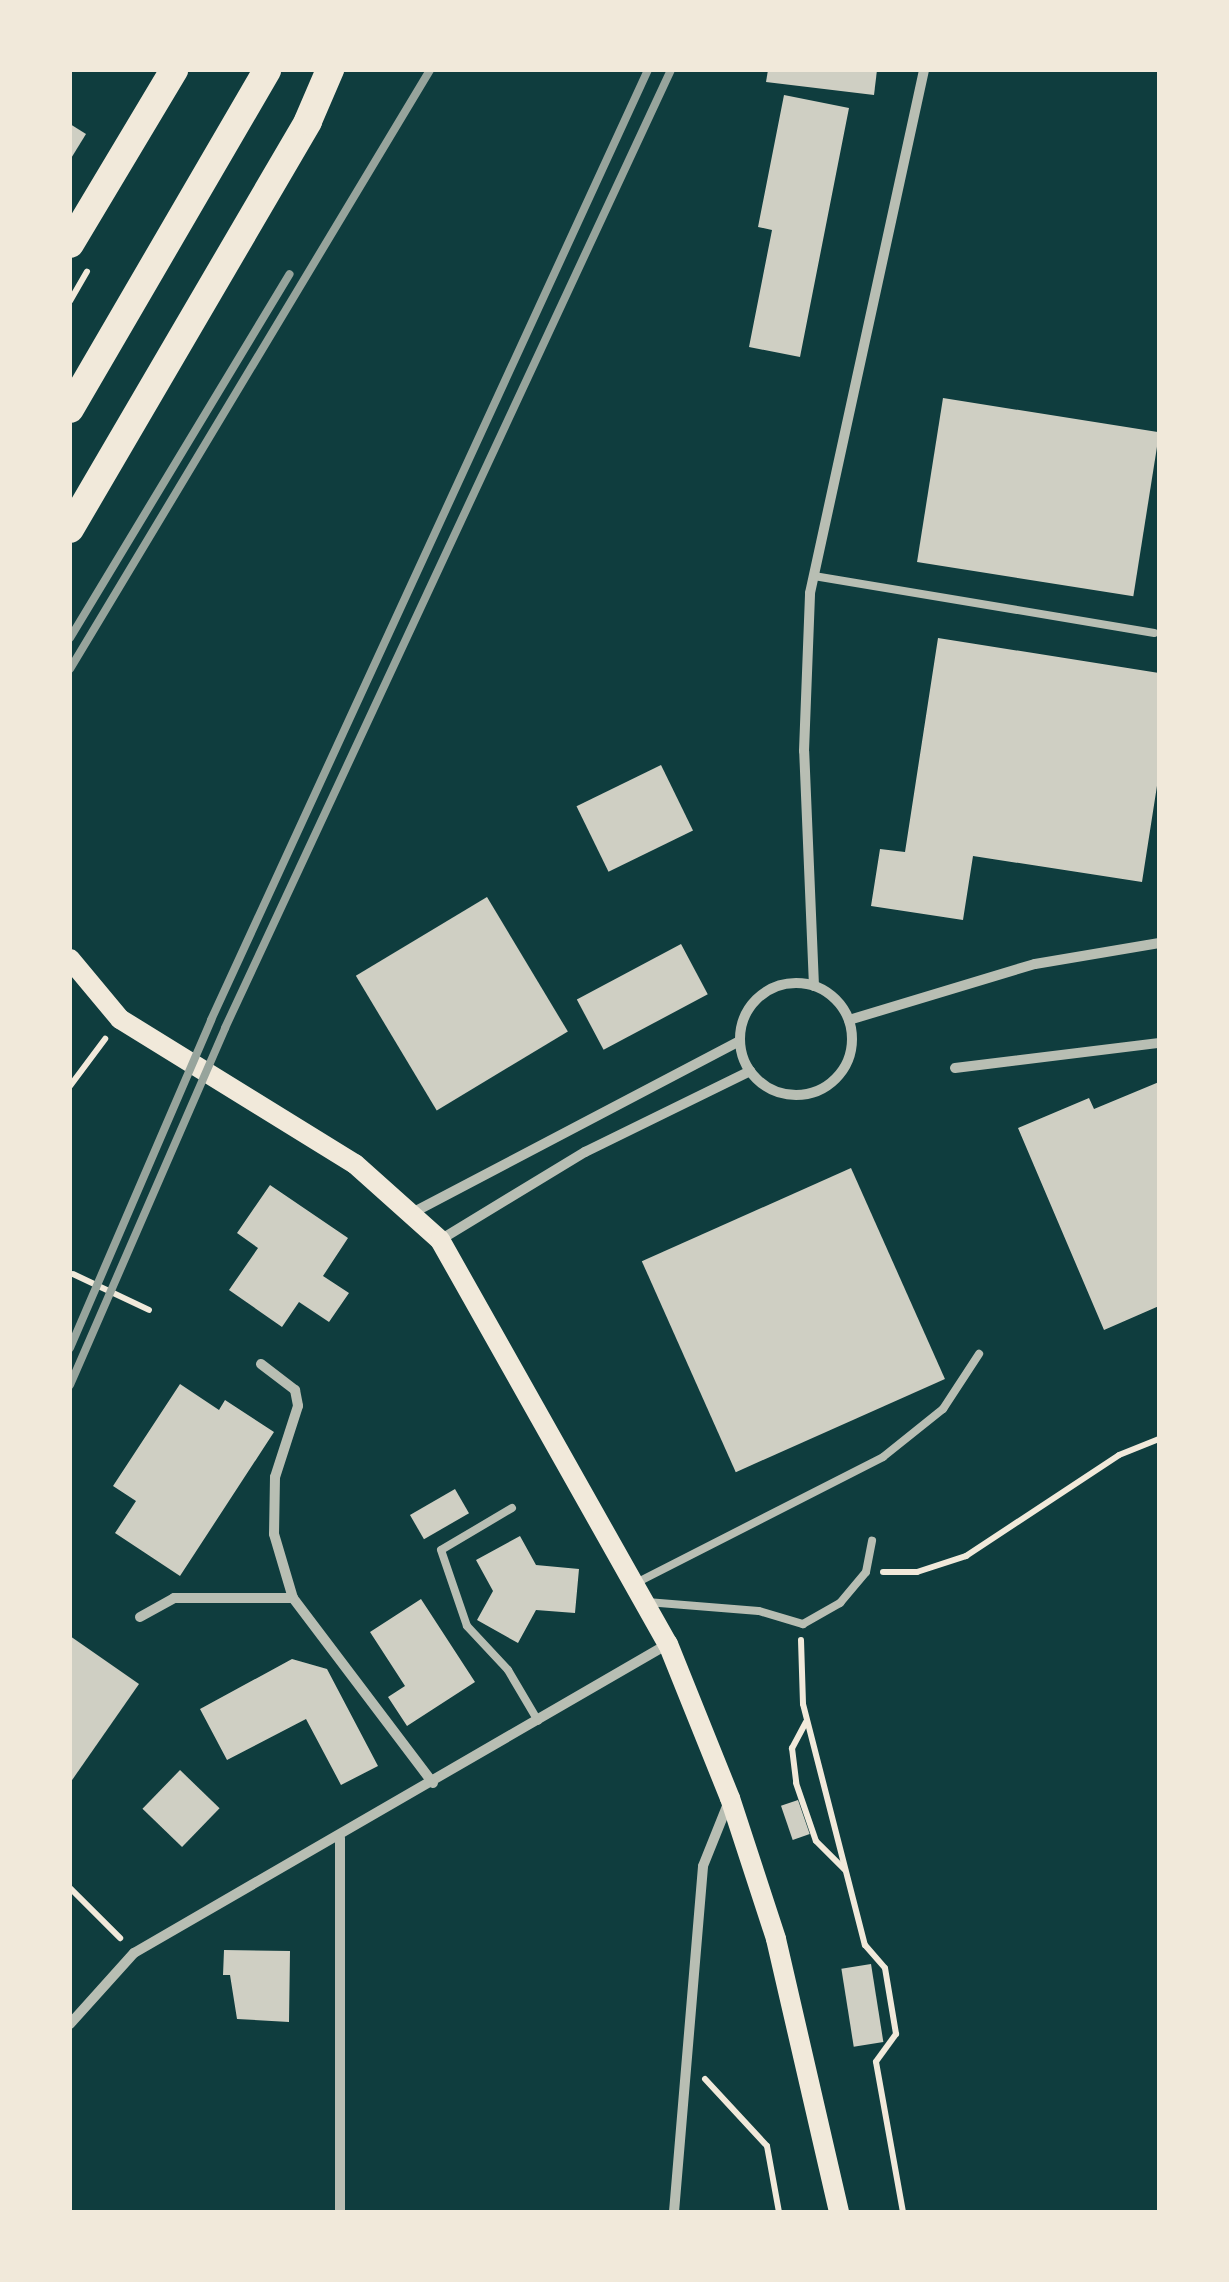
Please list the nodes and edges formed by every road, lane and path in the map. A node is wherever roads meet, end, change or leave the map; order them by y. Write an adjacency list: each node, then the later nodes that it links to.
1 (174, 70): 7 (highway)
2 (267, 70): 6 (highway)
3 (280, 70): 6 (highway)
4 (330, 70): 9 (highway)
5 (924, 70): 10 (street)
6 (250, 105): 8 (highway)
7 (70, 244)
8 (70, 409)
9 (70, 529)
10 (814, 576): 11 (lane); 14 (street)
11 (1154, 633)
12 (1159, 943): 16 (street)
13 (70, 959): 15 (main road)
14 (814, 986): 16 (street); 17 (street)
15 (120, 1019): 21 (path); 22 (main road)
16 (849, 1020): 20 (street)
17 (740, 1041): 20 (street); 22 (street)
18 (1159, 1043): 19 (street)
19 (955, 1068)
20 (750, 1071): 23 (street)
21 (70, 1086)
22 (414, 1212): 23 (main road)
23 (440, 1240): 32 (main road)
24 (73, 1274): 25 (path)
25 (149, 1310)
26 (980, 1354): 32 (lane)
27 (261, 1364): 33 (street)
28 (1159, 1439): 31 (path)
29 (512, 1508): 38 (lane)
30 (872, 1541): 31 (lane)
31 (866, 1572): 35 (lane)
32 (641, 1593): 35 (lane); 36 (main road)
33 (294, 1598): 34 (street); 39 (street)
34 (140, 1617)
35 (803, 1624): 37 (path)
36 (668, 1644): 38 (street); 40 (main road)
37 (808, 1720): 42 (path); 42 (path)
38 (538, 1721): 39 (street)
39 (432, 1783): 41 (street)
40 (730, 1798): 46 (street); 50 (main road)
41 (340, 1838): 44 (street); 47 (street)
42 (846, 1871): 51 (path)
43 (70, 1888): 44 (path)
44 (134, 1954): 45 (street)
45 (70, 2024)
46 (682, 2058): 48 (street); 49 (path)
47 (340, 2212)
48 (674, 2212)
49 (779, 2212)
50 (839, 2212)
51 (902, 2212)

